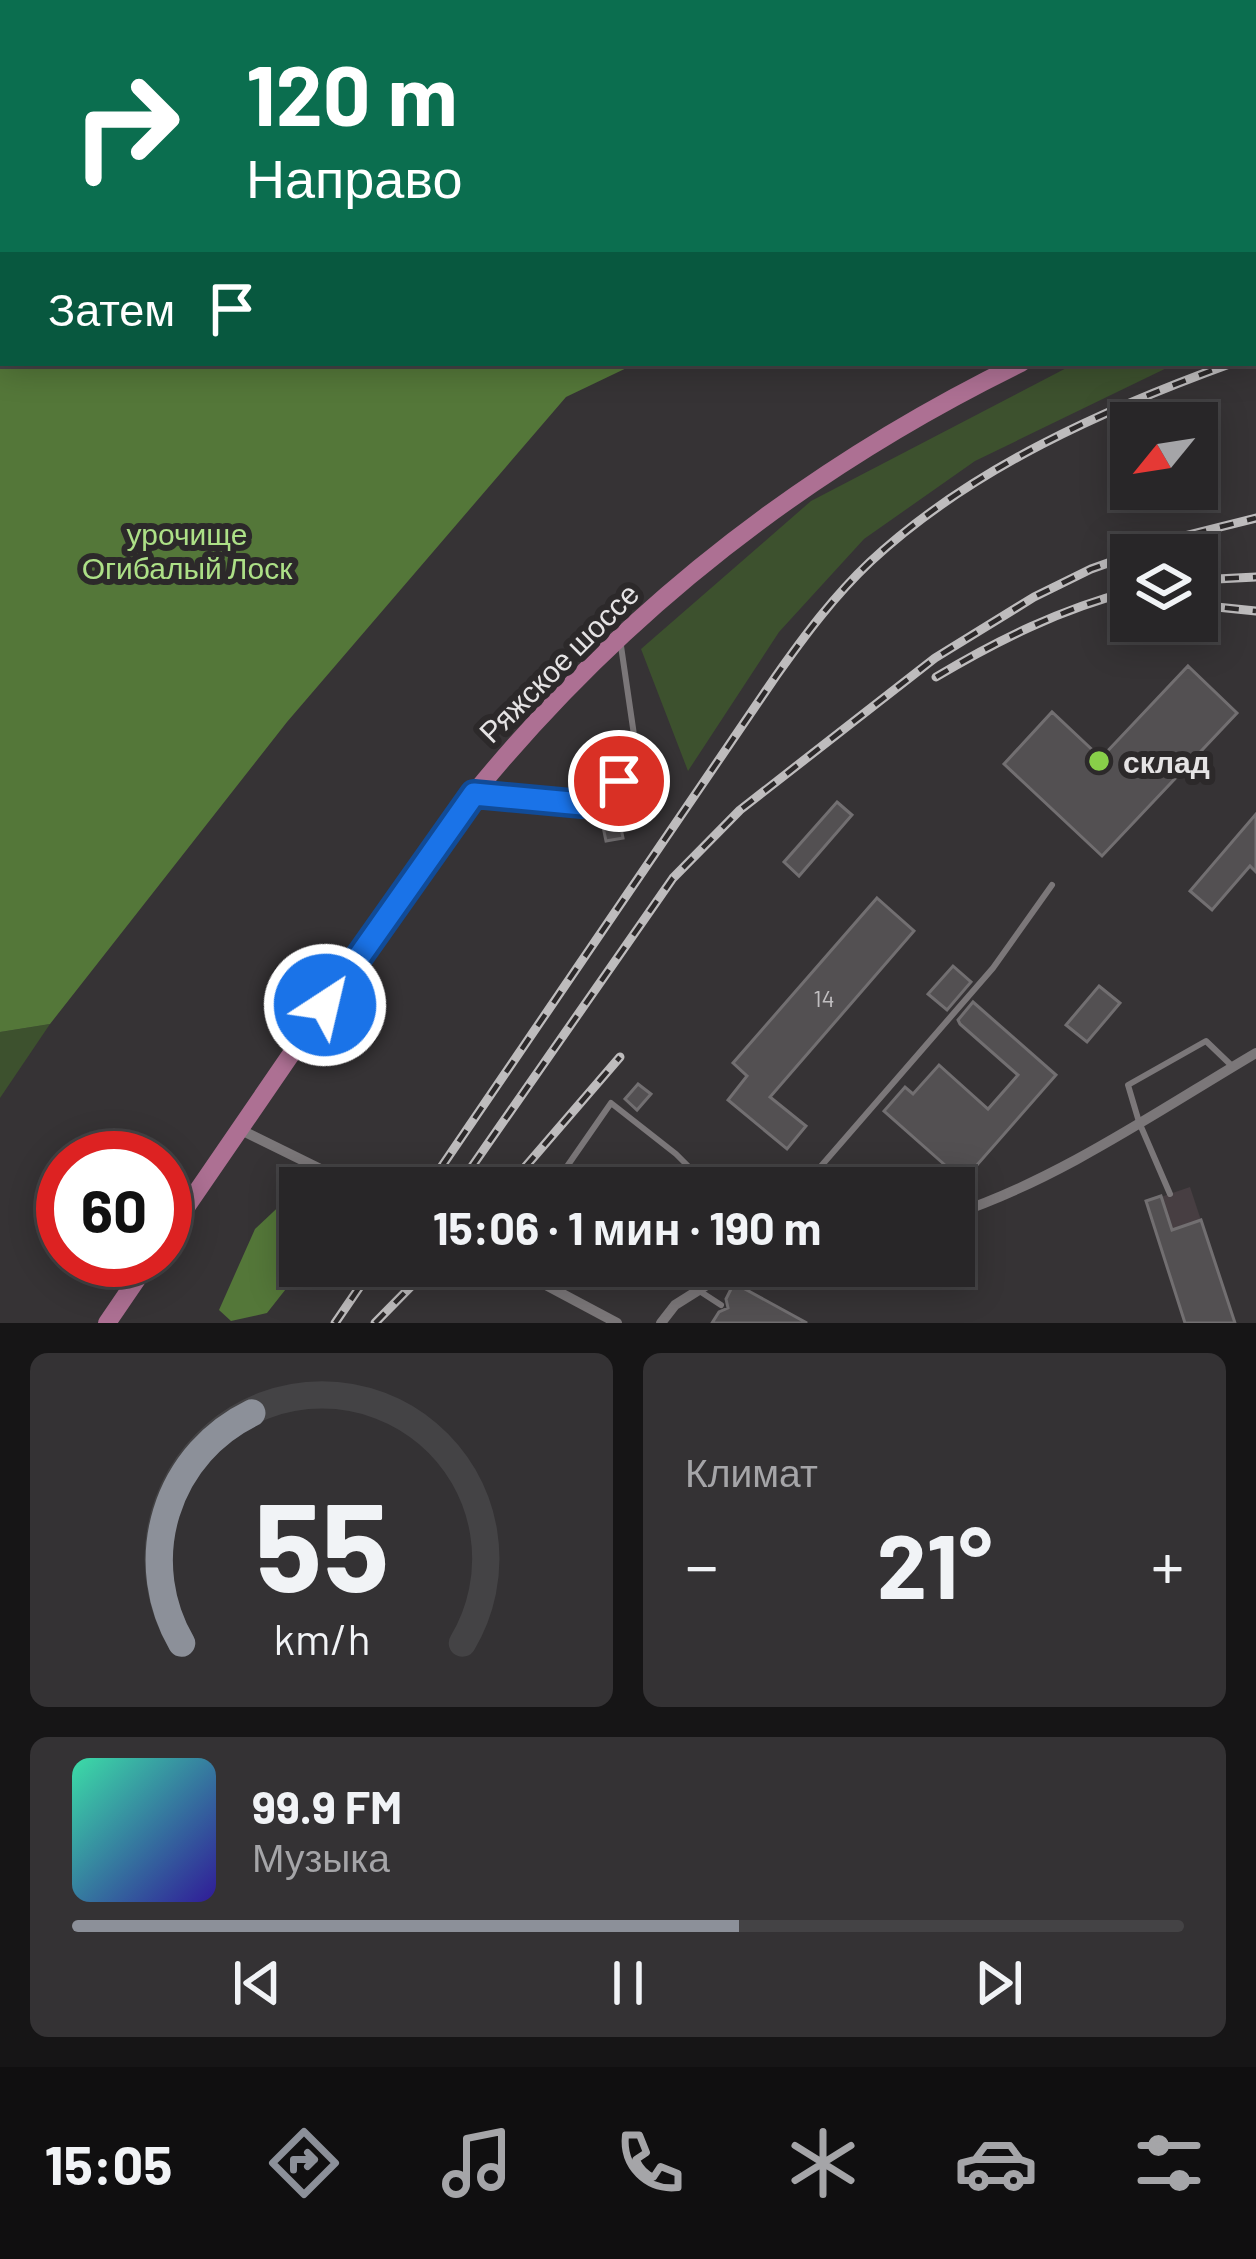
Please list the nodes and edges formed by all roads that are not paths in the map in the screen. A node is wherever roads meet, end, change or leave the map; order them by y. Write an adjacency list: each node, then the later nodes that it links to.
1 (1016, 366): 2 (main road, Ряжское шоссе)
2 (618, 639): 3 (main road, Ряжское шоссе); 3 (lane)
3 (474, 794): 8 (main road, Ряжское шоссе)
4 (1052, 885): 12 (lane)
5 (1256, 1053): 6 (street)
6 (1232, 1067): 7 (street); 7 (lane)
7 (1138, 1122): 13 (lane); 15 (street)
8 (239, 1129): 9 (street); 14 (main road, Ряжское шоссе)
9 (316, 1167)
10 (567, 1167): 11 (lane)
11 (689, 1167)
12 (820, 1167)
13 (1170, 1193)
14 (192, 1198)
15 (975, 1207)
16 (132, 1287): 21 (main road)
17 (549, 1287): 22 (street)
18 (703, 1287): 19 (street)
19 (698, 1290): 20 (lane); 23 (street)
20 (722, 1305)
21 (107, 1323)
22 (617, 1323)
23 (661, 1323)

